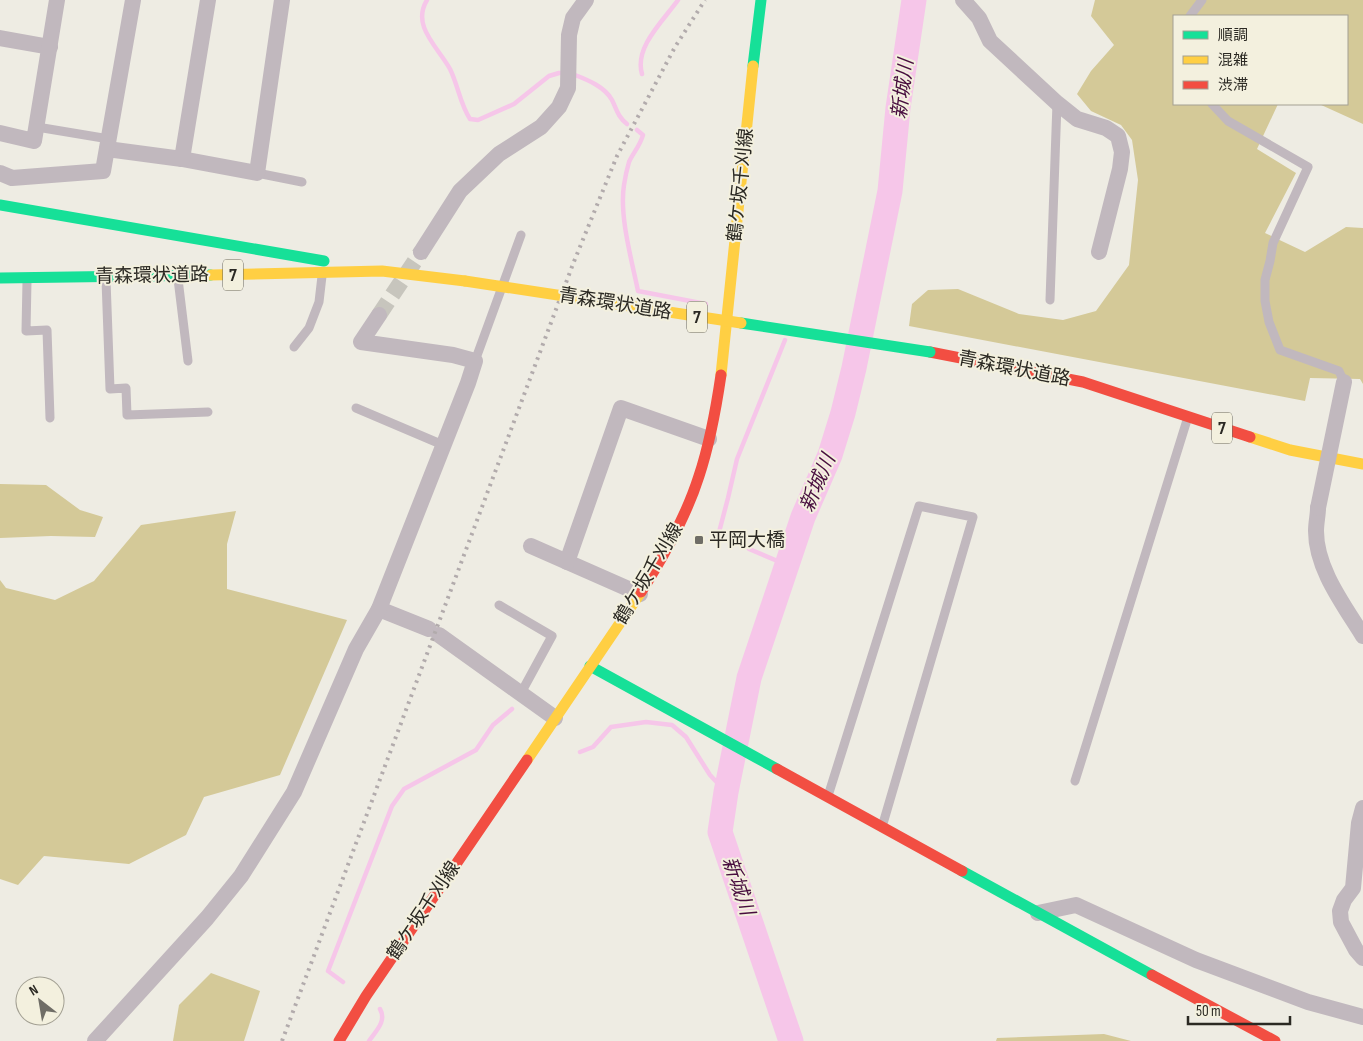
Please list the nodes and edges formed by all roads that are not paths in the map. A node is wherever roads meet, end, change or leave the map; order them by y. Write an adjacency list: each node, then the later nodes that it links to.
1 (57, 0): 11 (street)
2 (133, 0): 16 (street)
3 (208, 0): 17 (street)
4 (279, 0): 19 (street)
5 (586, 0): 23 (street)
6 (761, 0): 41 (main road, 鶴ケ坂千刈線)
7 (963, 0): 12 (street)
8 (1202, 0): 9 (lane)
9 (1191, 15)
10 (0, 38): 11 (street)
11 (50, 47): 14 (street)
12 (1057, 103): 24 (street); 31 (lane)
13 (1213, 105): 36 (lane)
14 (37, 127): 15 (street); 16 (lane)
15 (0, 133)
16 (108, 144): 17 (street); 18 (street)
17 (182, 159): 19 (street)
18 (0, 173)
19 (257, 173): 20 (lane)
20 (302, 182)
21 (0, 205): 25 (main road)
22 (521, 235): 35 (lane)
23 (421, 252)
24 (1099, 252)
25 (382, 271): 26 (main road, 青森環状道路 / 7); 40 (main road, 青森環状道路 / 7, bridge)
26 (323, 273): 27 (main road, 青森環状道路 / 7); 33 (lane)
27 (178, 276): 28 (main road, 青森環状道路 / 7); 34 (lane)
28 (106, 277): 30 (main road, 青森環状道路 / 7); 38 (lane)
29 (0, 278): 30 (main road, 青森環状道路 / 7)
30 (27, 278): 39 (lane)
31 (1050, 300)
32 (379, 315): 35 (street)
33 (294, 347)
34 (188, 361)
35 (476, 361): 42 (street)
36 (1344, 382): 49 (street, bridge)
37 (356, 408): 42 (lane)
38 (208, 412)
39 (50, 418)
40 (1188, 418): 43 (main road, 青森環状道路 / 7); 53 (lane)
41 (710, 439): 45 (street); 46 (main road, 鶴ケ坂千刈線)
42 (443, 445): 48 (street)
43 (1363, 464)
44 (532, 546): 45 (street)
45 (567, 562): 46 (street)
46 (640, 594): 50 (main road, 鶴ケ坂千刈線)
47 (499, 605): 51 (lane)
48 (379, 609): 51 (street); 60 (street)
49 (1363, 636)
50 (590, 666): 52 (main road, 鶴ケ坂千刈線); 54 (main road)
51 (520, 693): 52 (street)
52 (555, 718): 61 (main road, 鶴ケ坂千刈線)
53 (1075, 781)
54 (827, 796): 56 (main road); 56 (lane)
55 (1363, 808): 58 (street)
56 (882, 827): 57 (main road)
57 (1038, 914): 59 (street); 62 (main road)
58 (1363, 958)
59 (1363, 1017)
60 (94, 1041)
61 (339, 1041)
62 (1275, 1041)

